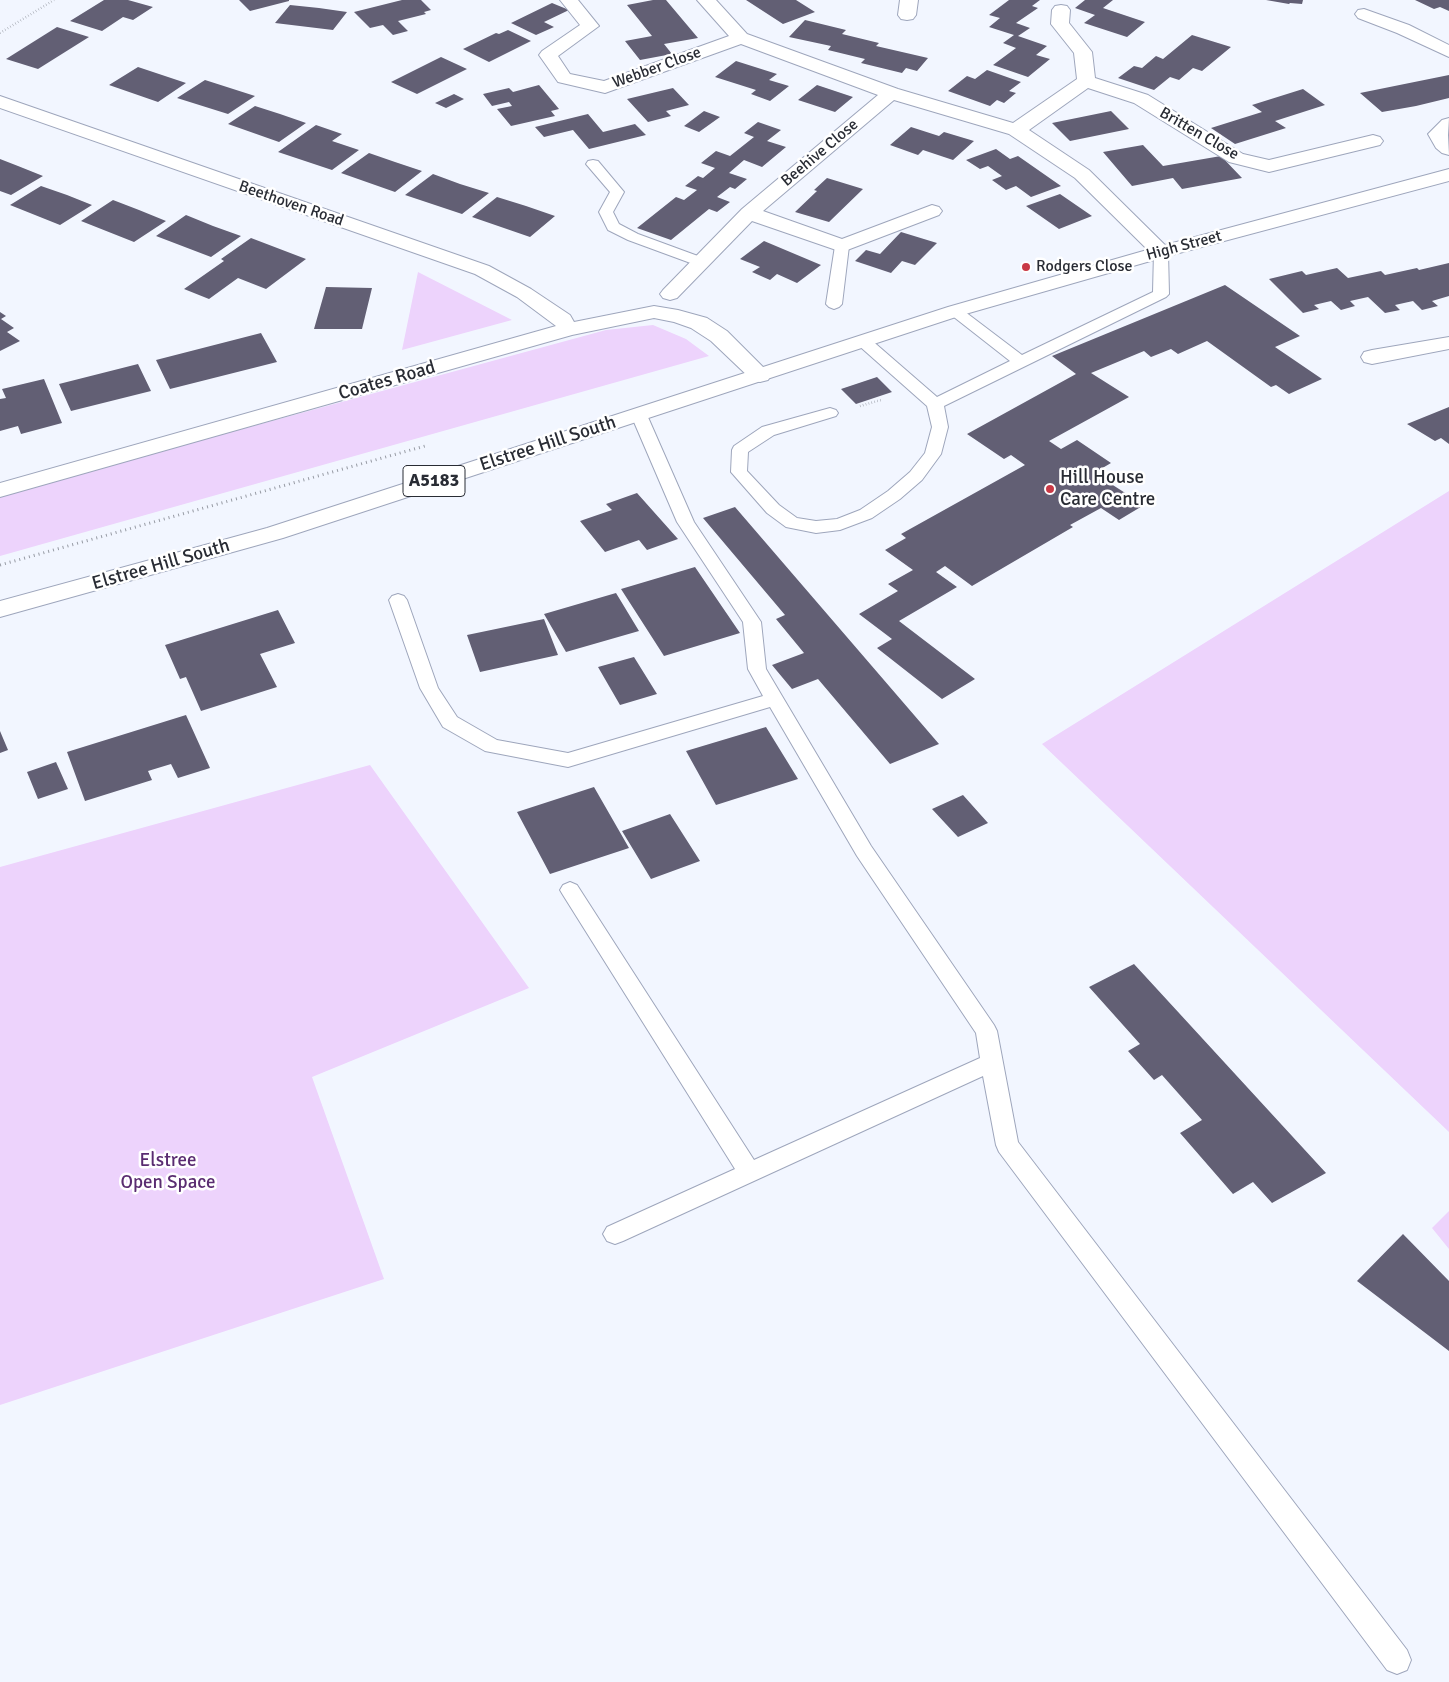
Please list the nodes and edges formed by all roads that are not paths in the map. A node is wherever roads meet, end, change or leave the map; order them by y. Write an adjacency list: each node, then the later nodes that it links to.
1 (569, 0): 5 (street, Webber Close)
2 (706, 0): 5 (street)
3 (1061, 10): 7 (street)
4 (1364, 14): 6 (street)
5 (741, 38): 8 (street)
6 (1449, 52)
7 (1086, 81): 11 (street); 12 (street, Britten Close)
8 (891, 93): 11 (street); 17 (street, Beehive Close)
9 (0, 102): 24 (street, Beethoven Road)
10 (1449, 124): 13 (street)
11 (1016, 130): 19 (street)
12 (1373, 141)
13 (1449, 149)
14 (593, 164): 20 (lane)
15 (1449, 175): 19 (street, High Street / A5183)
16 (932, 211): 18 (street)
17 (749, 213): 18 (street); 20 (street, Beehive Close)
18 (842, 246): 22 (lane)
19 (1161, 252): 23 (street, High Street / A5183); 28 (lane)
20 (701, 262): 21 (street, Beehive Close)
21 (670, 294)
22 (834, 304)
23 (955, 311): 25 (street, High Street / A5183); 28 (lane)
24 (569, 329): 29 (street, Coates Road); 33 (street, Coates Road)
25 (863, 340): 29 (street, Elstree Hill South / A5183); 30 (lane)
26 (1449, 343): 27 (street)
27 (1372, 357)
28 (1021, 362): 30 (lane)
29 (760, 375): 32 (street, Elstree Hill South / A5183)
30 (935, 404): 31 (lane)
31 (830, 413)
32 (639, 414): 35 (street, Elstree Hill South / A5183); 36 (lane)
33 (0, 490)
34 (398, 600): 36 (lane)
35 (0, 609)
36 (774, 699): 38 (lane)
37 (570, 890): 39 (lane)
38 (992, 1062): 39 (lane); 41 (lane)
39 (750, 1173): 40 (lane)
40 (615, 1234)
41 (1397, 1660)

